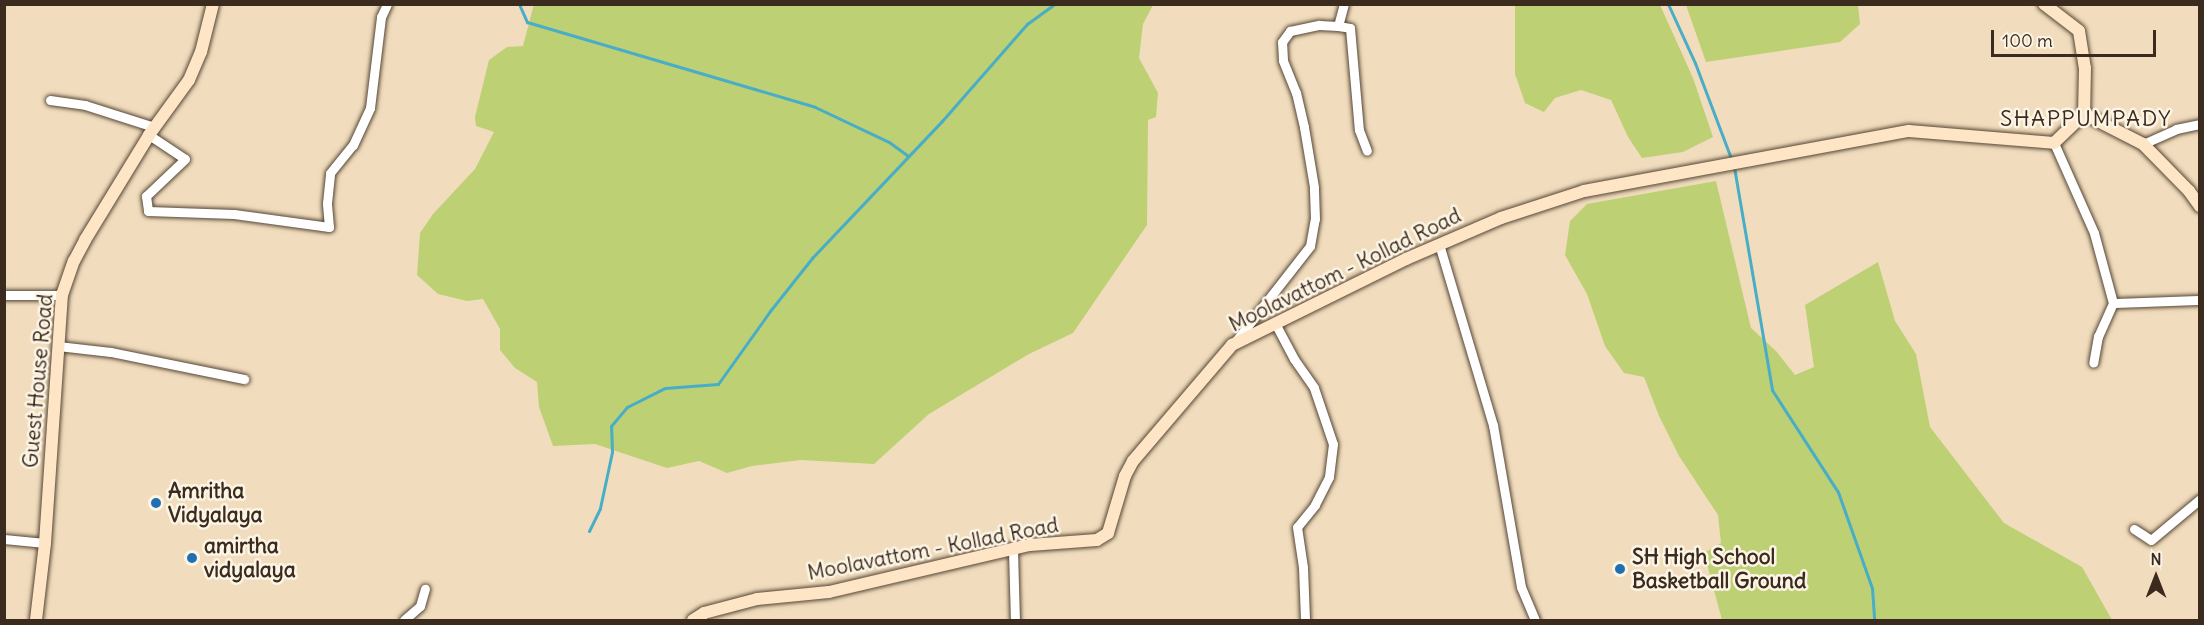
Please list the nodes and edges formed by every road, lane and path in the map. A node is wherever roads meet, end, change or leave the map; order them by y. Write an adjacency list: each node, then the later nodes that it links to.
1 (213, 4): 9 (main road, Guest House Road)
2 (387, 4): 9 (street)
3 (1344, 4): 5 (street)
4 (2044, 4): 7 (main road)
5 (1338, 26): 12 (street); 20 (street)
6 (50, 100): 9 (street)
7 (2084, 114): 10 (main road); 11 (main road)
8 (2199, 124): 11 (street)
9 (152, 131): 16 (main road, Guest House Road)
10 (2054, 143): 14 (main road, Moolavattom - Kollad Road); 18 (street)
11 (2143, 144): 13 (main road)
12 (1367, 151)
13 (2199, 205)
14 (1438, 244): 19 (main road, Moolavattom - Kollad Road); 35 (street)
15 (4, 295): 16 (street)
16 (62, 295): 21 (main road, Guest House Road)
17 (2199, 300): 18 (street)
18 (2113, 303): 22 (street)
19 (1276, 325): 20 (main road, Moolavattom - Kollad Road); 34 (street)
20 (1232, 345): 28 (main road, Moolavattom - Kollad Road)
21 (58, 346): 23 (street); 27 (main road, Guest House Road)
22 (2093, 363)
23 (244, 379)
24 (2199, 499): 25 (street)
25 (2134, 529)
26 (4, 539): 27 (street)
27 (45, 543): 30 (main road, Guest House Road)
28 (1013, 550): 32 (main road, Moolavattom - Kollad Road); 33 (street)
29 (425, 589): 31 (street)
30 (36, 621)
31 (404, 621)
32 (693, 621)
33 (1015, 621)
34 (1305, 621)
35 (1535, 621)

